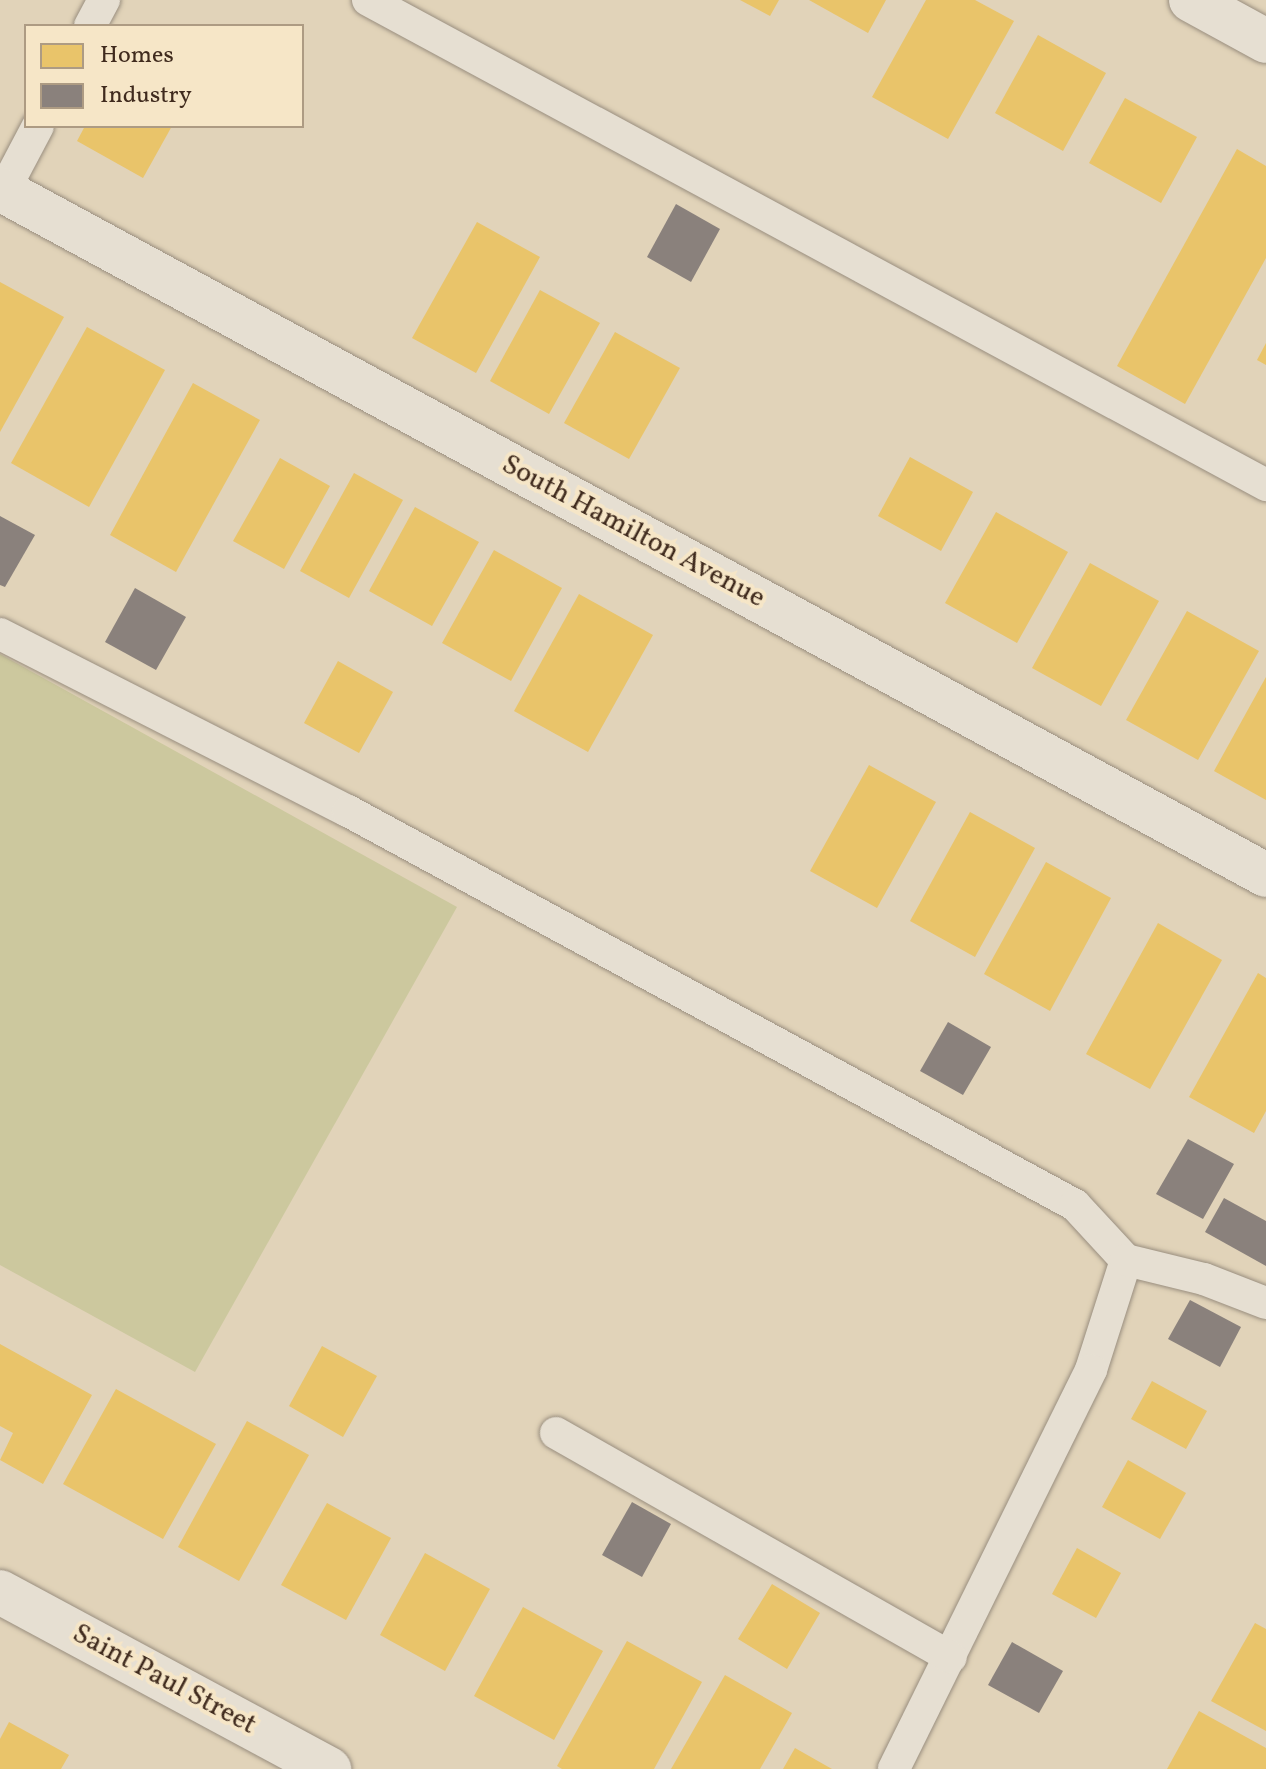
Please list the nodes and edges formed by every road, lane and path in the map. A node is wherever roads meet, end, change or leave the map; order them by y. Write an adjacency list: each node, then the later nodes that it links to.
1 (104, 0): 4 (lane)
2 (368, 0): 8 (lane)
3 (1191, 0): 5 (street)
4 (91, 24)
5 (1266, 41)
6 (37, 128): 7 (lane)
7 (1, 192): 10 (street, South Hamilton Avenue)
8 (1266, 485)
9 (0, 634): 11 (lane)
10 (1266, 875)
11 (1126, 1260): 12 (lane); 15 (lane)
12 (1266, 1303)
13 (556, 1433): 15 (lane)
14 (0, 1592): 16 (street, Saint Paul Street)
15 (951, 1657): 17 (lane)
16 (329, 1769)
17 (894, 1769)

